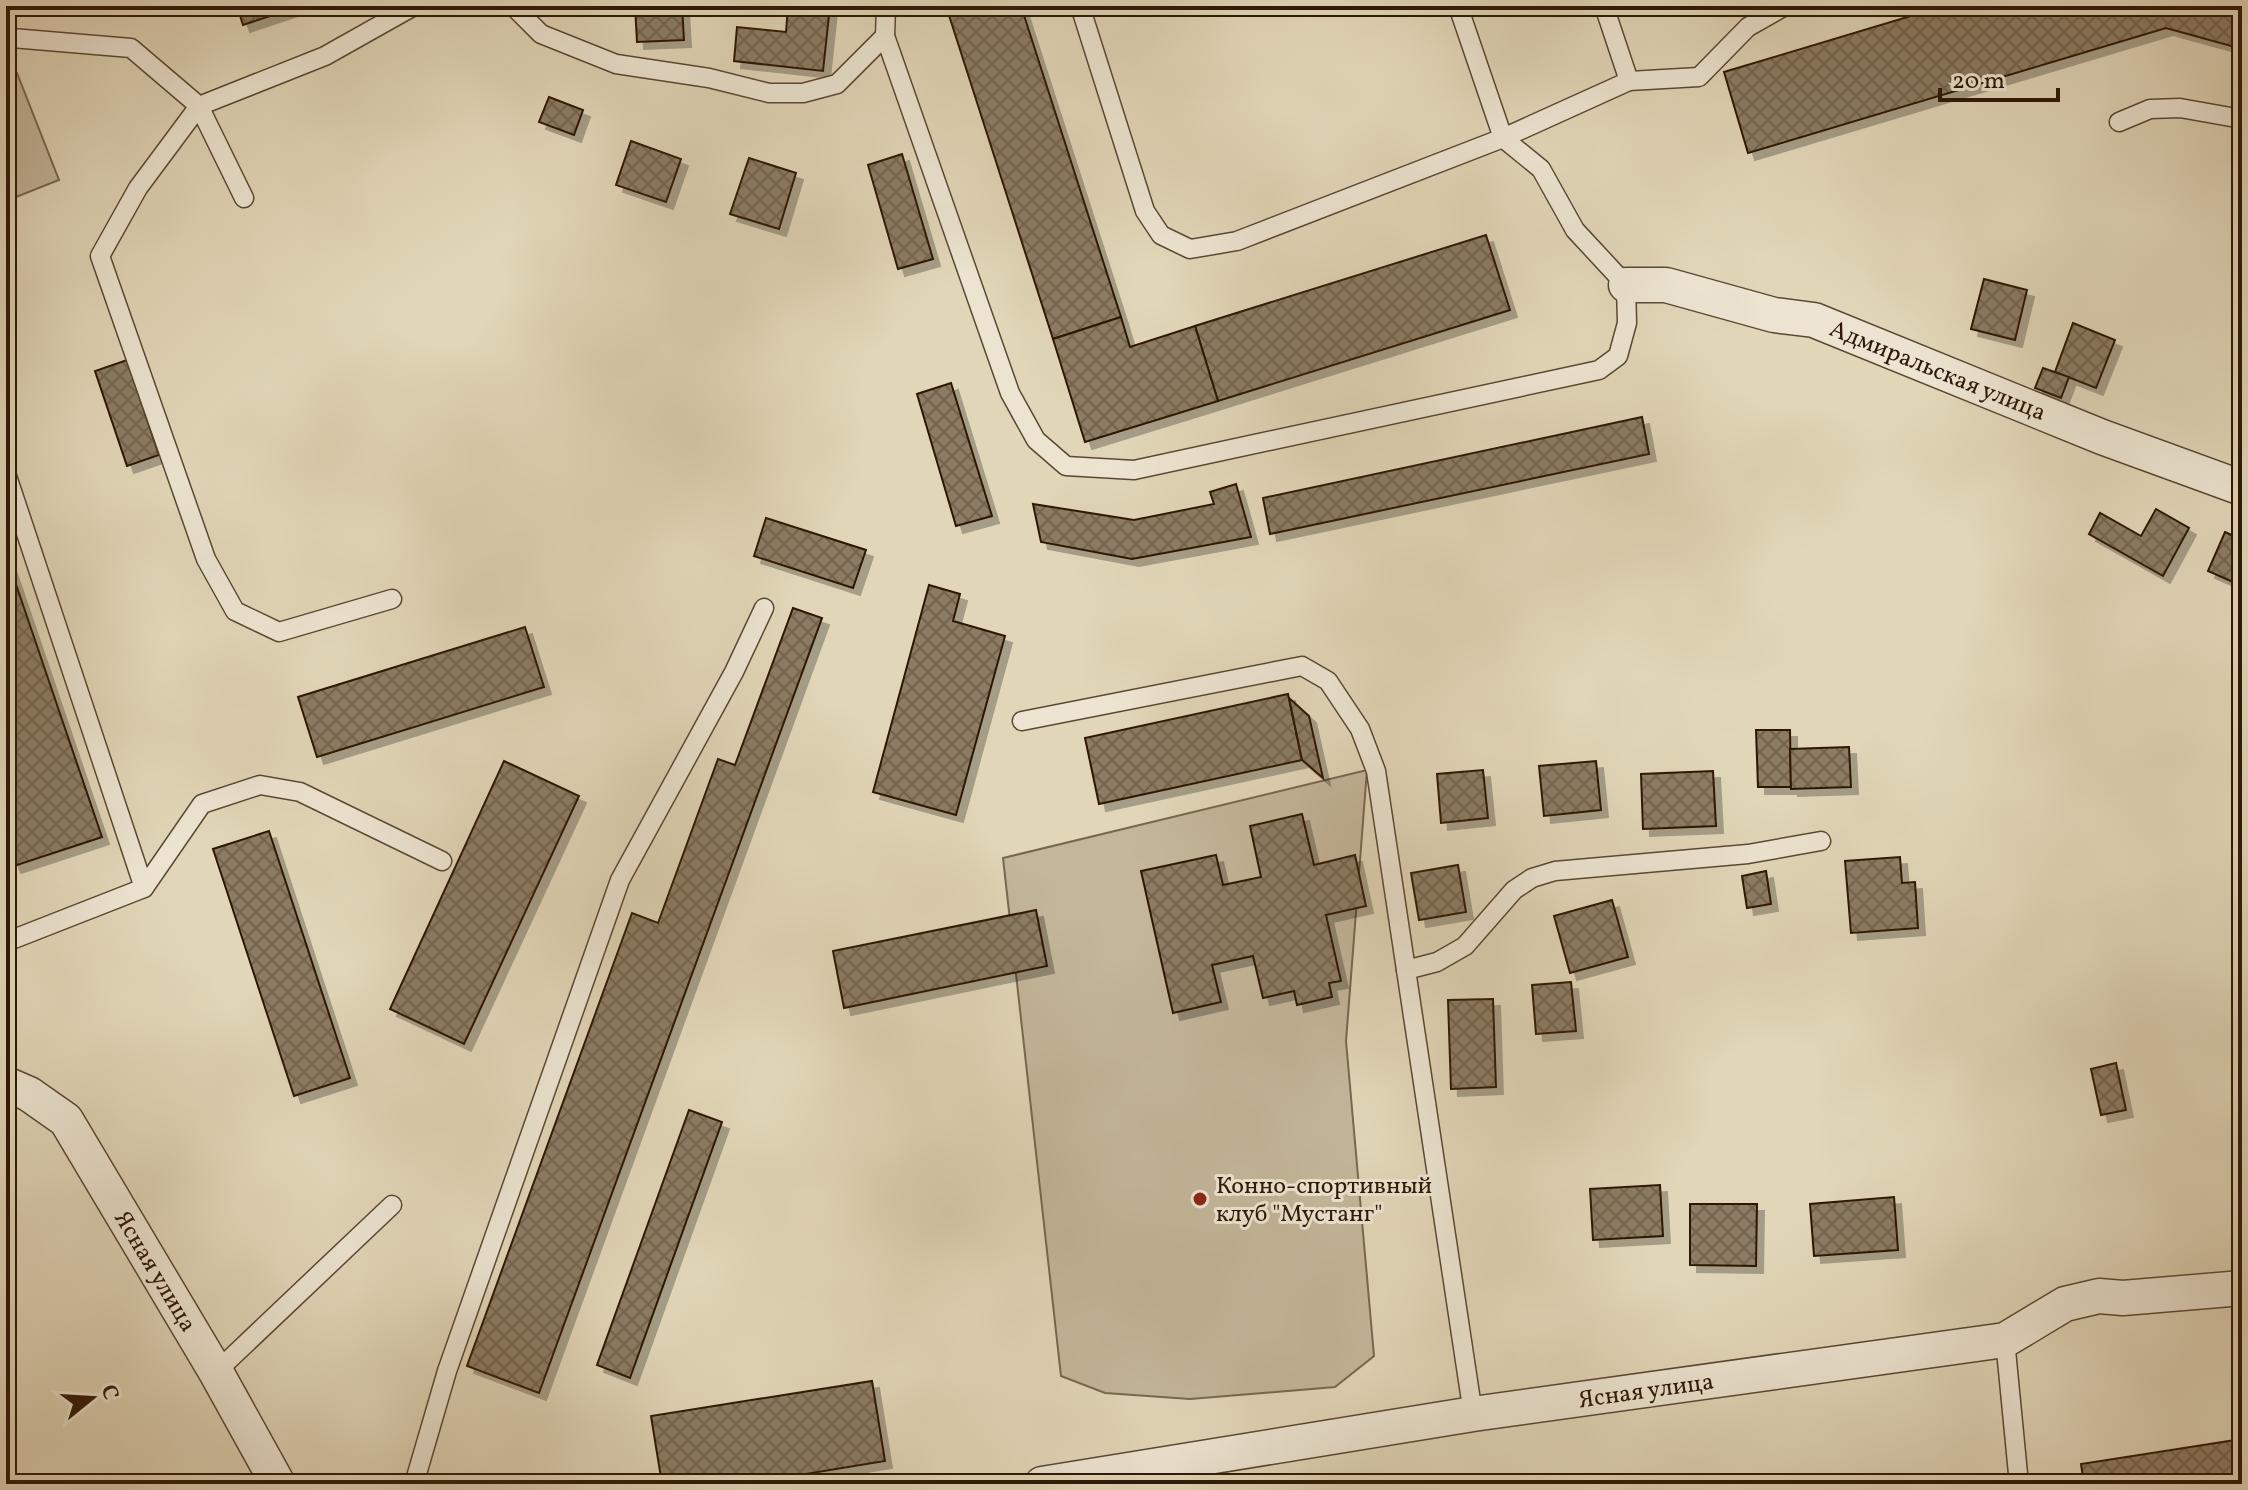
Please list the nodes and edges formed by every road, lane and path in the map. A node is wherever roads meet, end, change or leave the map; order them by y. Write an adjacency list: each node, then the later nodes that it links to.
1 (414, 6): 8 (lane)
2 (513, 6): 9 (lane)
3 (886, 6): 9 (lane)
4 (1080, 6): 15 (lane)
5 (1458, 6): 15 (lane)
6 (1604, 6): 11 (lane)
7 (1785, 6): 11 (lane)
8 (381, 15): 12 (lane)
9 (885, 36): 17 (lane)
10 (12, 38): 12 (lane)
11 (1629, 81): 15 (lane)
12 (199, 106): 16 (lane); 20 (lane)
13 (2242, 119): 14 (lane)
14 (2119, 122)
15 (1503, 138): 17 (lane)
16 (244, 198)
17 (1626, 285): 19 (street, Адмиральская улица)
18 (6, 473): 25 (lane)
19 (2242, 488)
20 (392, 599)
21 (764, 608): 35 (lane)
22 (1022, 721): 27 (lane)
23 (1821, 841): 27 (lane)
24 (442, 861): 25 (lane)
25 (144, 888): 26 (lane)
26 (6, 942)
27 (1406, 970): 33 (lane)
28 (6, 1084): 32 (street, Ясная улица)
29 (392, 1205): 32 (lane)
30 (2242, 1288): 31 (street, Ясная улица)
31 (2005, 1340): 33 (street, Ясная улица); 37 (lane)
32 (216, 1372): 34 (street, Ясная улица)
33 (1473, 1414): 36 (street, Ясная улица)
34 (278, 1484)
35 (414, 1484)
36 (1042, 1484)
37 (2019, 1484)

